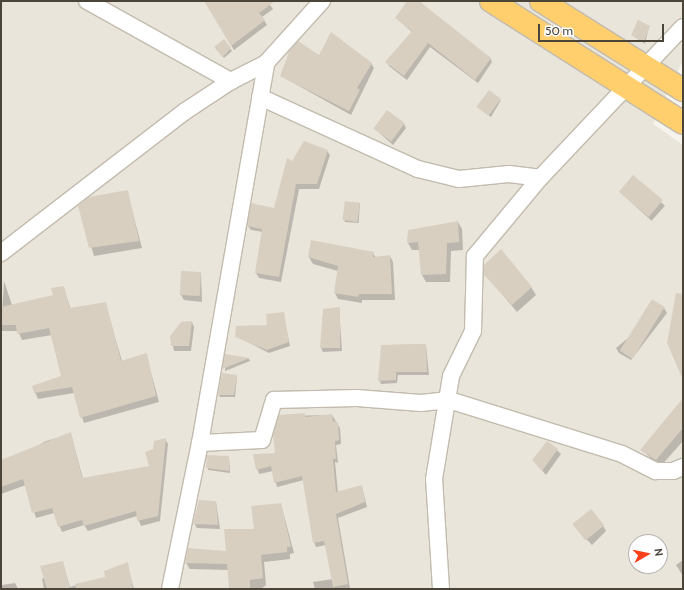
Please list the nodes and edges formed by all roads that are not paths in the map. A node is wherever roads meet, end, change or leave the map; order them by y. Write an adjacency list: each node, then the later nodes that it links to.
1 (87, 1): 8 (street)
2 (322, 1): 6 (street)
3 (490, 1): 9 (highway)
4 (541, 1): 7 (highway)
5 (683, 27): 7 (street)
6 (266, 63): 8 (street); 11 (street)
7 (644, 66): 9 (street); 10 (highway)
8 (231, 81): 14 (street)
9 (627, 88): 12 (highway); 13 (street)
10 (683, 90)
11 (260, 97): 13 (street); 16 (street)
12 (683, 123)
13 (540, 178): 15 (street)
14 (1, 253)
15 (449, 400): 16 (street); 17 (street); 19 (street)
16 (200, 443): 18 (street)
17 (683, 467)
18 (170, 589)
19 (441, 589)

